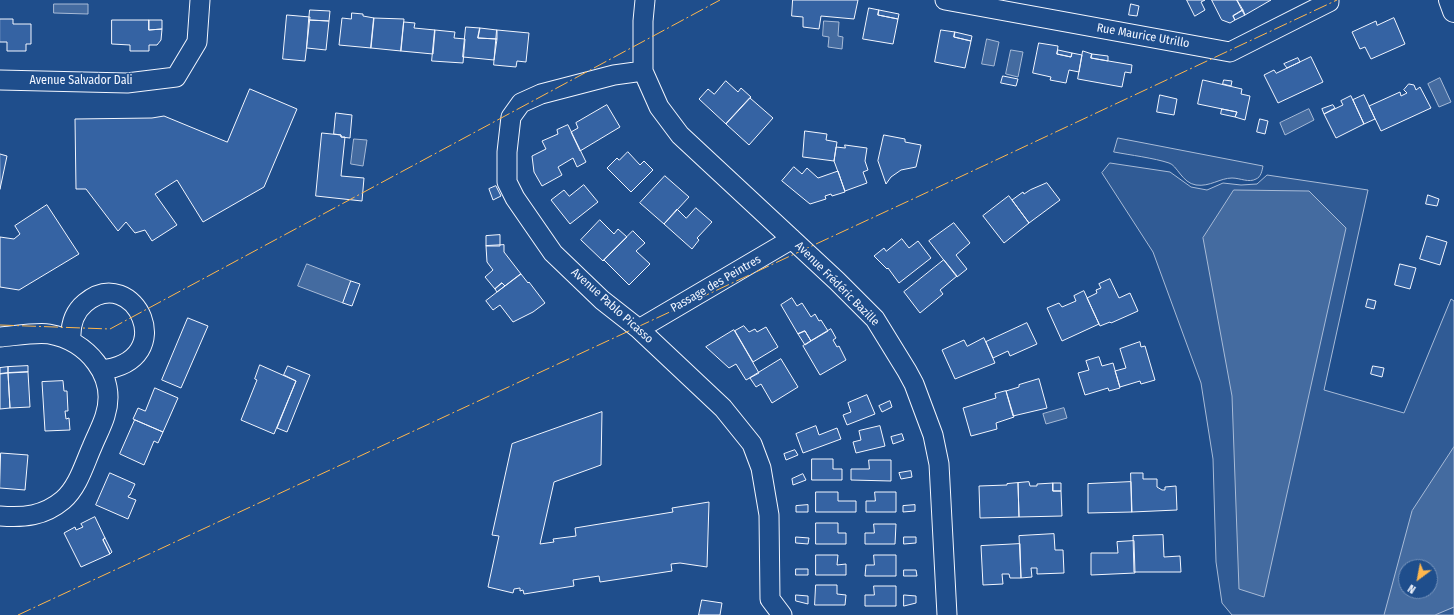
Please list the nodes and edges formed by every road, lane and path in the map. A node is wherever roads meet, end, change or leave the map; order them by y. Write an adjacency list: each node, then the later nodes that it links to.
1 (200, 0): 8 (street, Avenue Salvador Dali)
2 (645, 0): 7 (street, Avenue Frédéric Bazille)
3 (945, 0): 4 (street, Rue Maurice Utrillo)
4 (1329, 0)
5 (1450, 0): 6 (street)
6 (1454, 11)
7 (644, 71): 9 (street, Avenue Frédéric Bazille); 10 (street, Avenue Pablo Picasso)
8 (0, 80)
9 (792, 239): 10 (street, Passage des Peintres); 16 (street, Avenue Frédéric Bazille)
10 (639, 329): 15 (street, Avenue Pablo Picasso)
11 (0, 337): 12 (street)
12 (71, 342): 13 (street); 13 (street)
13 (101, 370): 14 (street)
14 (0, 516)
15 (782, 615)
16 (947, 615)

